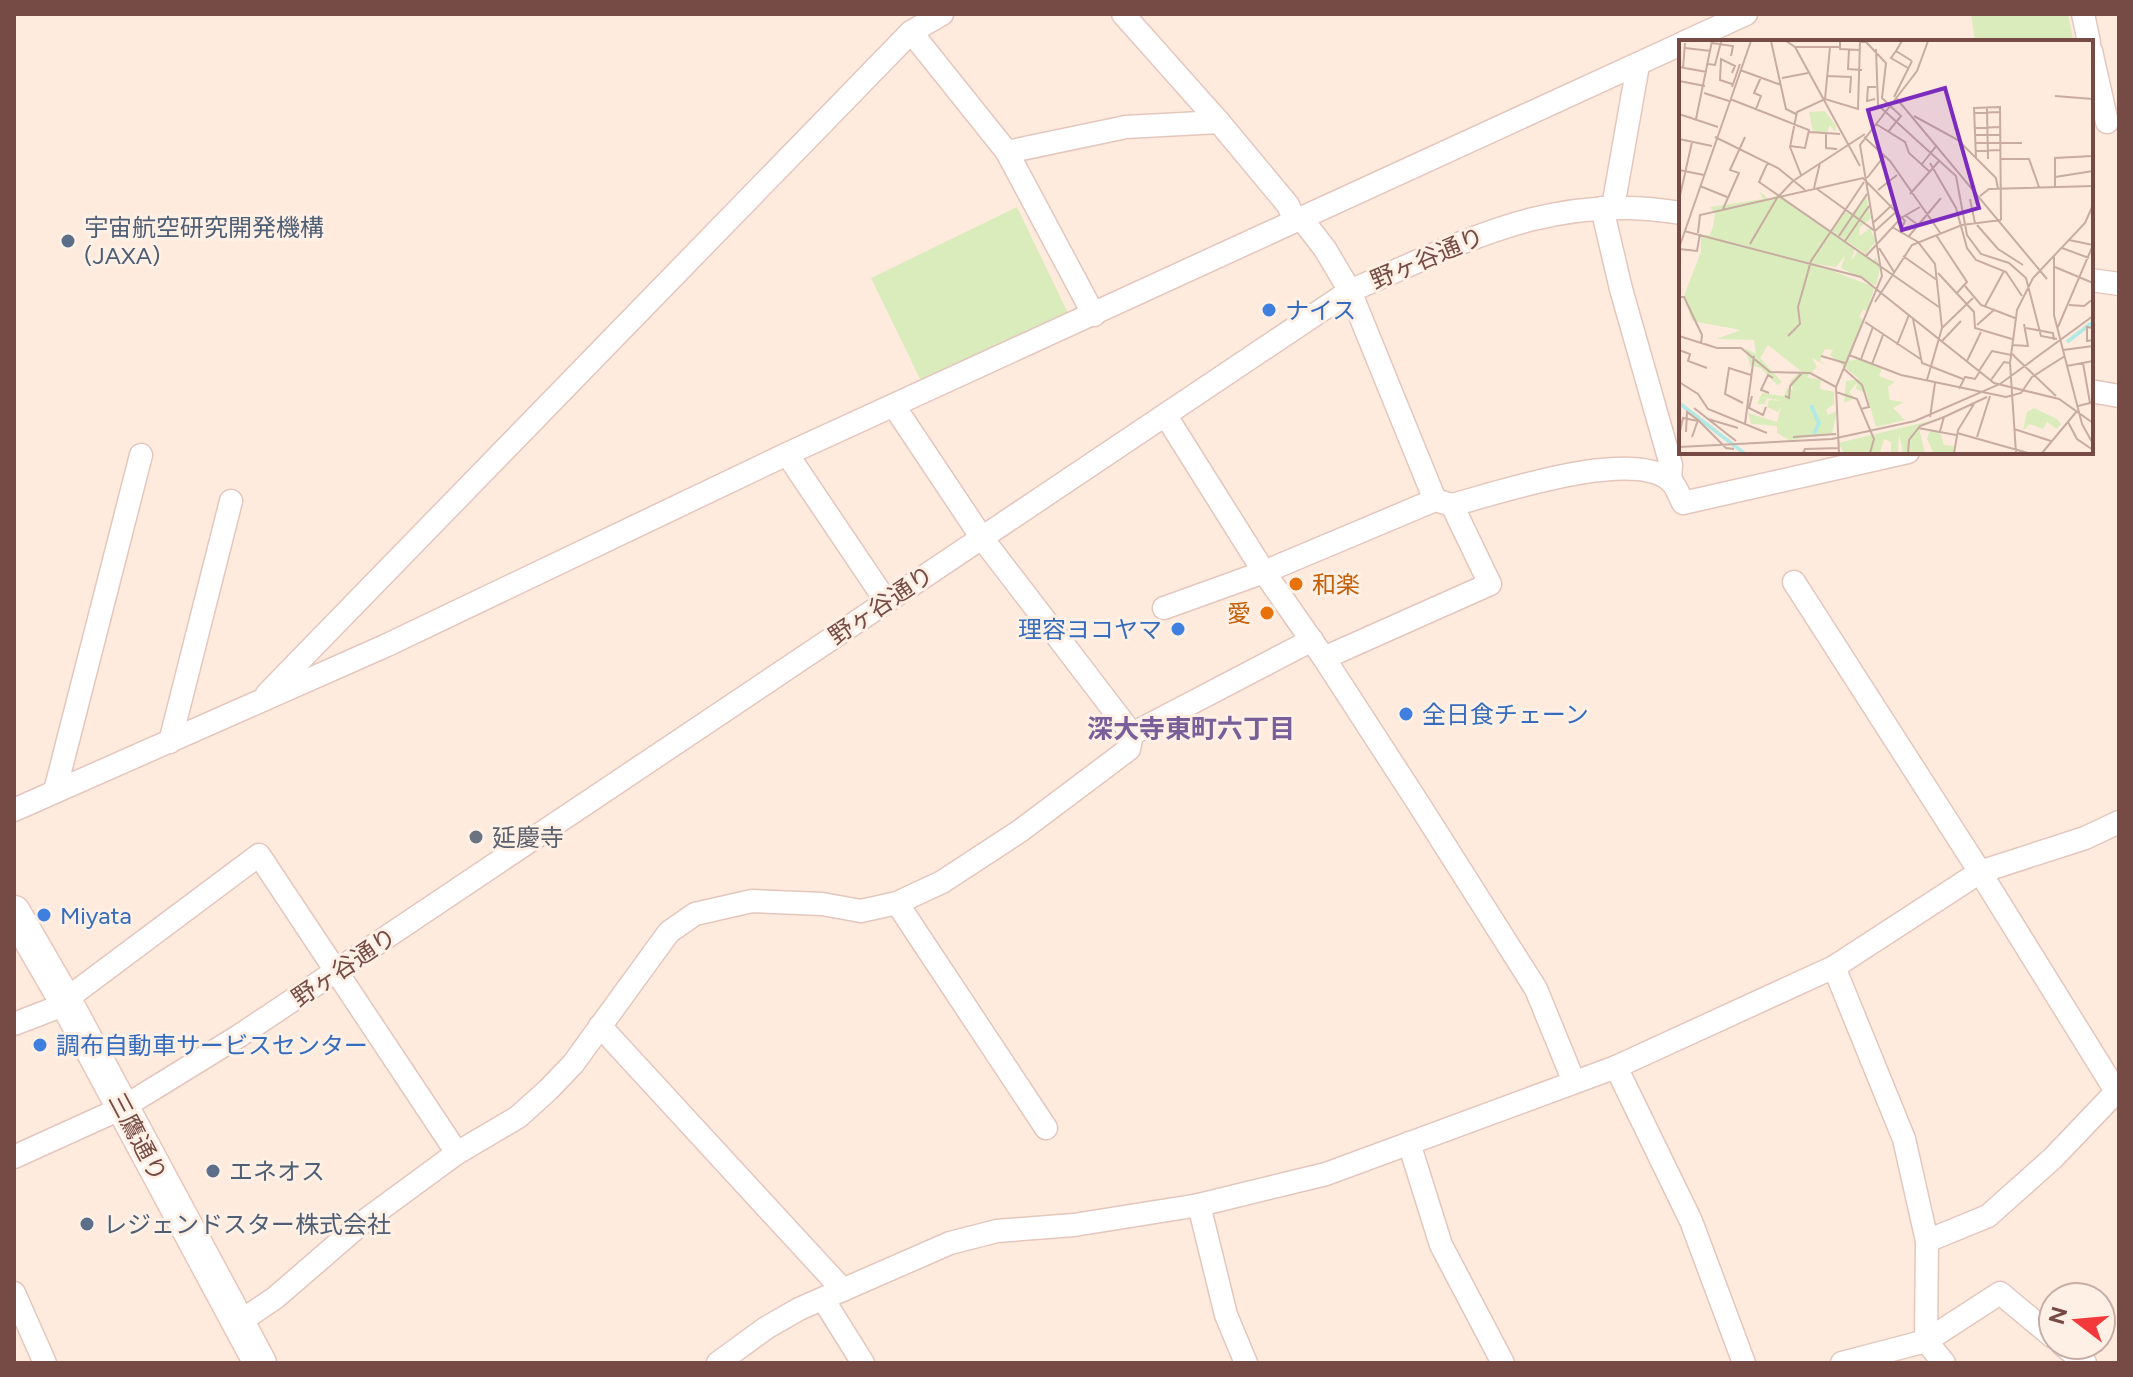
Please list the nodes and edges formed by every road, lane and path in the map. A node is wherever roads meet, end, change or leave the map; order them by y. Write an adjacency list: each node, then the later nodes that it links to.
1 (942, 14): 5 (street)
2 (1123, 14): 12 (street)
3 (1746, 14): 6 (street)
4 (2083, 14): 7 (street)
5 (911, 32): 13 (street); 35 (street)
6 (1690, 40)
7 (2089, 40)
8 (1679, 45): 10 (street)
9 (2093, 60): 11 (street)
10 (1638, 65): 14 (street); 16 (street)
11 (2106, 121)
12 (1219, 122): 13 (street); 16 (street)
13 (1007, 152): 20 (street)
14 (1608, 207): 15 (street, 野ヶ谷通り); 19 (street, 野ヶ谷通り); 26 (street)
15 (1679, 213)
16 (1298, 220): 19 (street); 20 (street)
17 (2093, 280): 18 (street)
18 (2119, 284)
19 (1350, 291): 22 (street, 野ヶ谷通り); 28 (street)
20 (1094, 315): 21 (street)
21 (894, 406): 23 (street); 29 (street)
22 (1166, 416): 29 (street, 野ヶ谷通り); 30 (street)
23 (787, 454): 32 (street); 35 (street)
24 (1896, 454): 26 (street)
25 (141, 455): 38 (street)
26 (1670, 481): 28 (street)
27 (231, 501): 37 (street)
28 (1444, 503): 30 (street); 34 (street)
29 (982, 538): 32 (street, 野ヶ谷通り); 36 (street)
30 (1264, 572): 33 (street); 34 (street)
31 (1794, 582): 41 (street)
32 (886, 601): 45 (street, 野ヶ谷通り)
33 (1164, 608)
34 (1318, 649): 36 (street); 50 (street)
35 (258, 703): 37 (street)
36 (1132, 734): 42 (street)
37 (170, 742): 38 (street)
38 (55, 791): 39 (street)
39 (14, 810)
40 (2119, 822): 41 (street)
41 (1980, 872): 44 (street); 51 (street)
42 (897, 903): 48 (street); 53 (street)
43 (14, 912): 46 (main road, 三鷹通り)
44 (1834, 967): 49 (street); 58 (street)
45 (336, 973): 46 (street); 52 (street, 野ヶ谷通り); 55 (street)
46 (65, 1000): 47 (street); 52 (main road, 三鷹通り)
47 (14, 1024)
48 (600, 1026): 55 (street); 60 (street)
49 (1616, 1067): 50 (street); 70 (street)
50 (1574, 1082): 54 (street)
51 (2118, 1090): 58 (street)
52 (122, 1108): 56 (street, 野ヶ谷通り); 61 (main road, 三鷹通り)
53 (1046, 1128)
54 (1409, 1143): 57 (street); 69 (street)
55 (457, 1153): 61 (street)
56 (14, 1157)
57 (1199, 1205): 60 (street); 68 (street)
58 (1927, 1241): 63 (street)
59 (14, 1293): 64 (street)
60 (833, 1295): 66 (street); 67 (street)
61 (238, 1323): 65 (main road, 三鷹通り)
62 (2037, 1324): 63 (street)
63 (1926, 1341): 71 (street); 72 (street)
64 (45, 1363)
65 (260, 1363)
66 (718, 1363)
67 (863, 1363)
68 (1246, 1363)
69 (1503, 1363)
70 (1744, 1363)
71 (1842, 1363)
72 (1944, 1363)

